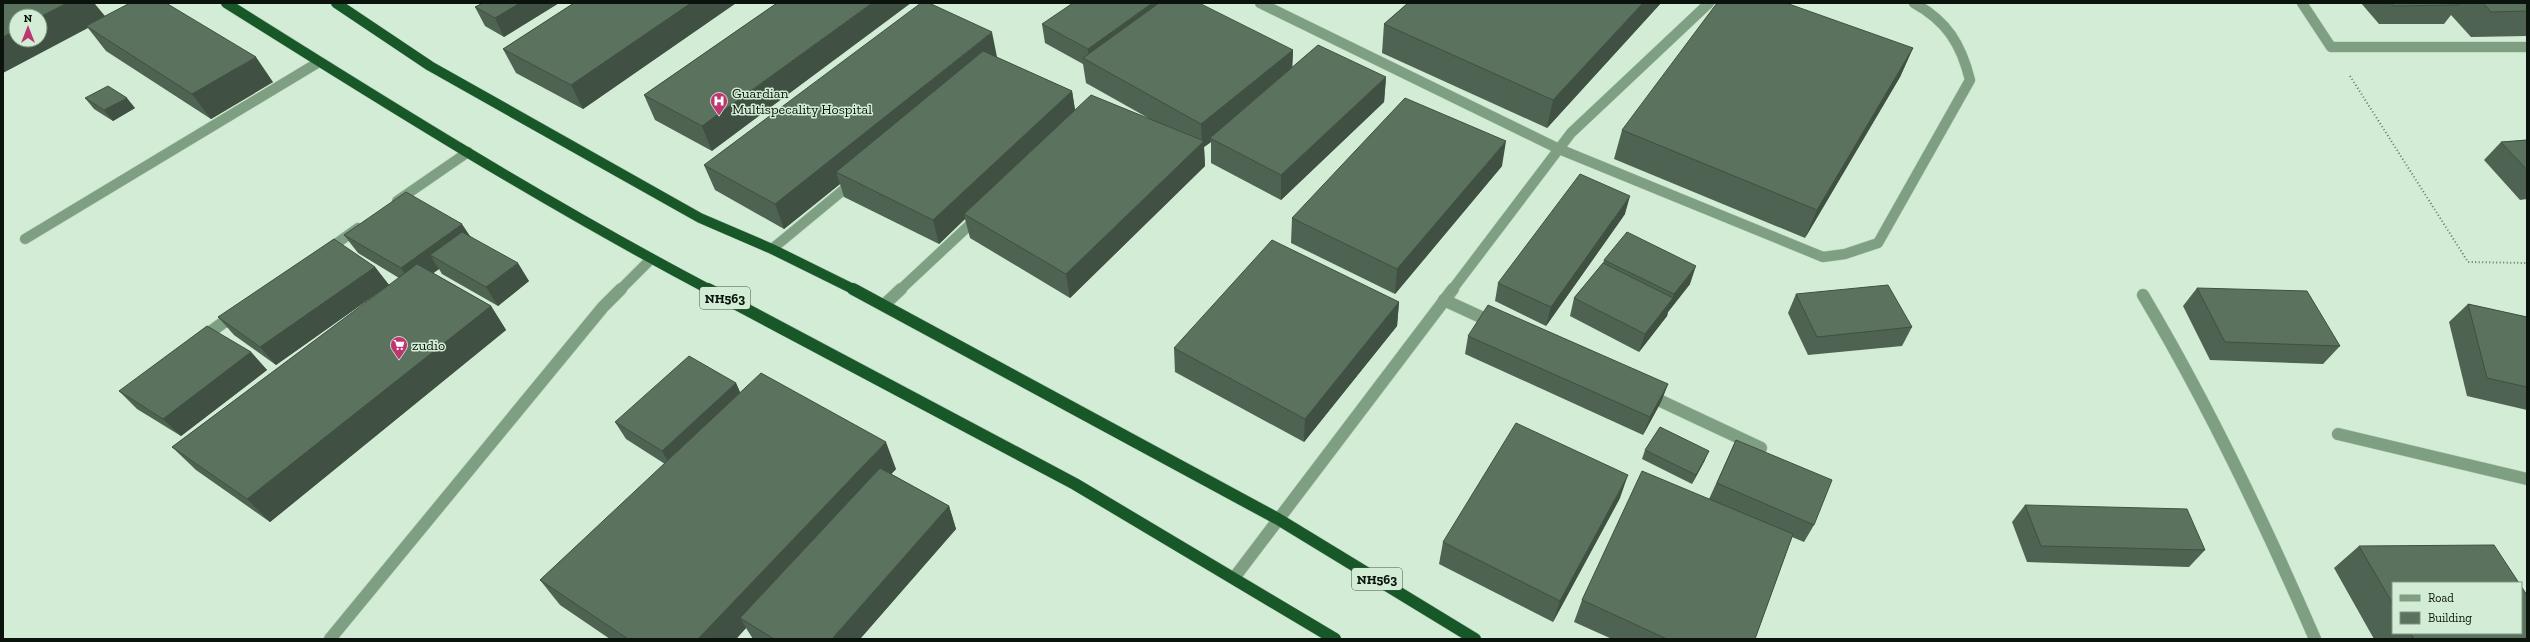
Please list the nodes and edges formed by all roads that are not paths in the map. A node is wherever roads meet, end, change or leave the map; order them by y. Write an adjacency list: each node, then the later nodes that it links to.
1 (226, 3): 8 (highway, NH563)
2 (336, 3): 16 (highway, NH563)
3 (1260, 3): 9 (street)
4 (1709, 3): 9 (street)
5 (1914, 3): 9 (street)
6 (2302, 3): 7 (street)
7 (2527, 47)
8 (319, 62): 10 (highway, NH563); 15 (street)
9 (1559, 149): 20 (street)
10 (468, 152): 12 (street); 18 (highway, NH563)
11 (862, 175): 16 (street)
12 (390, 206)
13 (987, 210): 21 (street)
14 (364, 224): 17 (street)
15 (26, 239)
16 (772, 249): 21 (highway, NH563)
17 (319, 256)
18 (651, 259): 30 (highway, NH563); 31 (street)
19 (2143, 295): 34 (street)
20 (1444, 300): 23 (street); 29 (street)
21 (884, 305): 29 (highway, NH563)
22 (241, 310): 24 (street)
23 (1502, 327)
24 (189, 346)
25 (1638, 391): 27 (street)
26 (2338, 434): 28 (street)
27 (1761, 448)
28 (2527, 479)
29 (1278, 518): 30 (street); 33 (highway, NH563)
30 (1234, 578): 32 (highway, NH563)
31 (330, 639)
32 (1334, 639)
33 (1475, 639)
34 (2315, 639)

